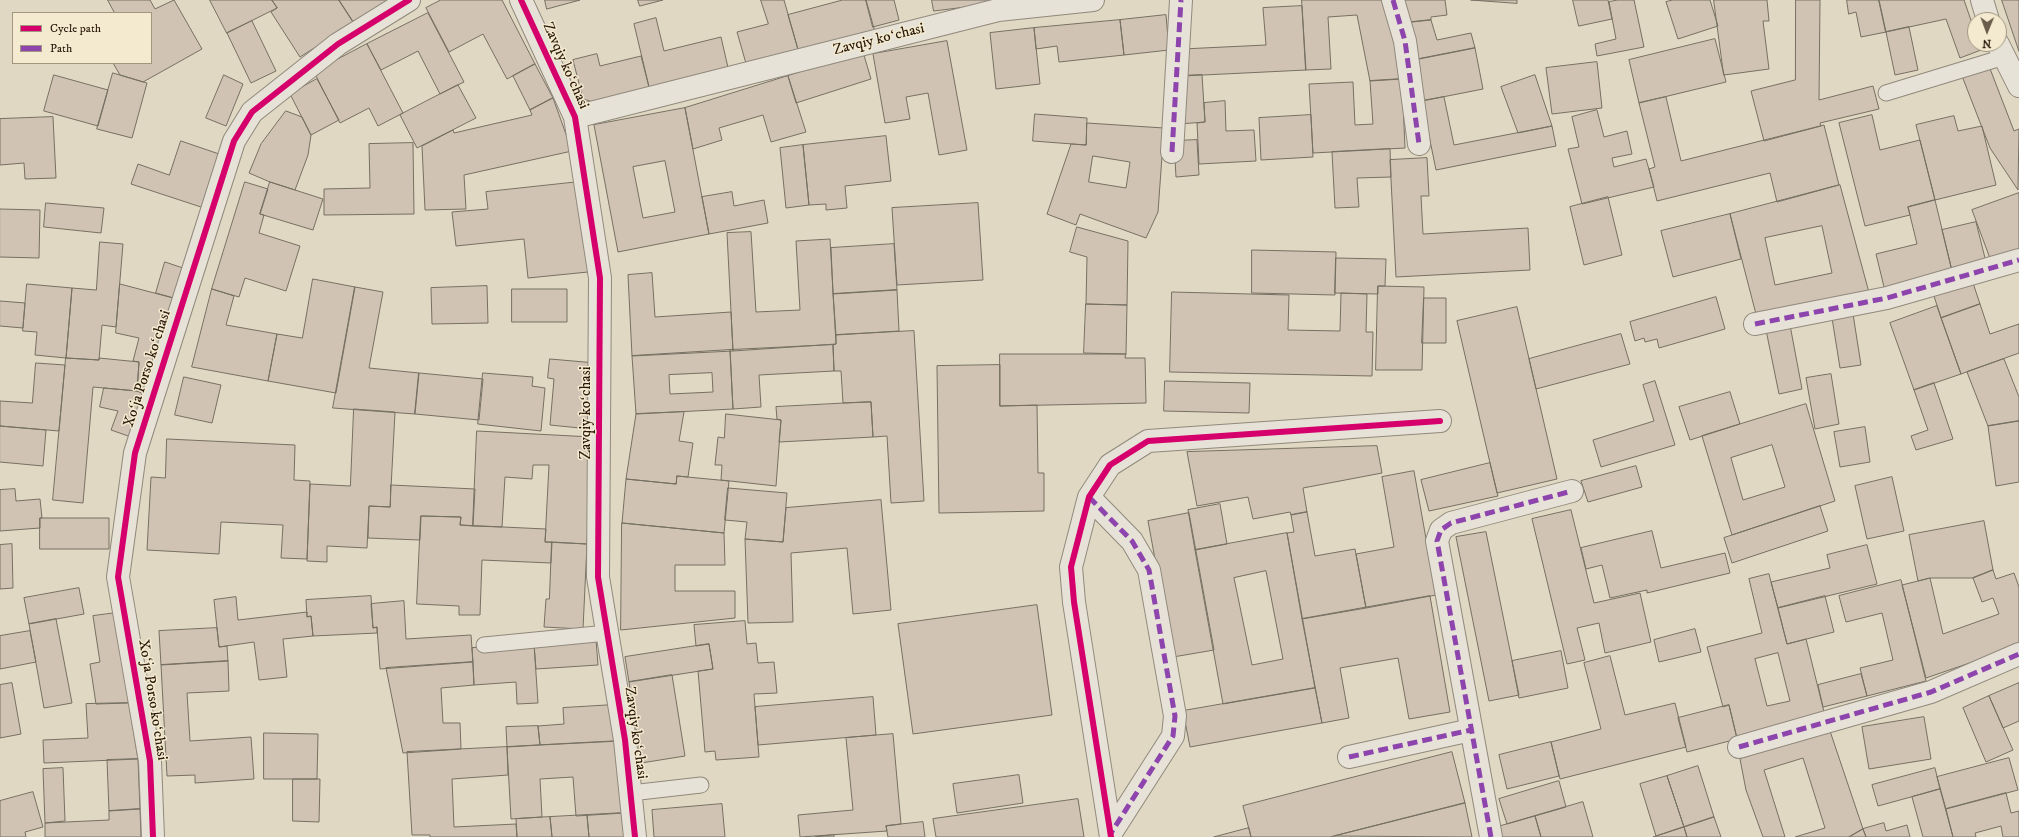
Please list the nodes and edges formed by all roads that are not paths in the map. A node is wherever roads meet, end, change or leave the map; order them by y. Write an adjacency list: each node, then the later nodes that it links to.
1 (410, 0): 29 (street, Xoʻja Porso koʻchasi)
2 (521, 0): 12 (street, Zavqiy koʻchasi)
3 (1093, 0): 12 (street, Zavqiy koʻchasi)
4 (1181, 0): 14 (street)
5 (1394, 0): 13 (street)
6 (1982, 0): 7 (street)
7 (1986, 12)
8 (1996, 52): 11 (lane)
9 (2002, 52): 10 (street)
10 (2019, 86)
11 (1886, 93)
12 (575, 117): 20 (street, Zavqiy koʻchasi)
13 (1419, 144)
14 (1172, 152)
15 (2019, 260): 16 (street)
16 (1755, 324)
17 (1440, 421): 19 (street)
18 (1572, 491): 23 (street)
19 (1089, 497): 28 (street); 28 (street)
20 (607, 633): 21 (lane); 27 (street, Zavqiy koʻchasi)
21 (484, 645)
22 (2019, 654): 24 (street)
23 (1471, 730): 25 (street); 31 (street)
24 (1739, 747)
25 (1349, 757)
26 (701, 785): 27 (lane)
27 (630, 793): 30 (street, Zavqiy koʻchasi)
28 (1111, 835)
29 (153, 837)
30 (635, 837)
31 (1491, 837)

